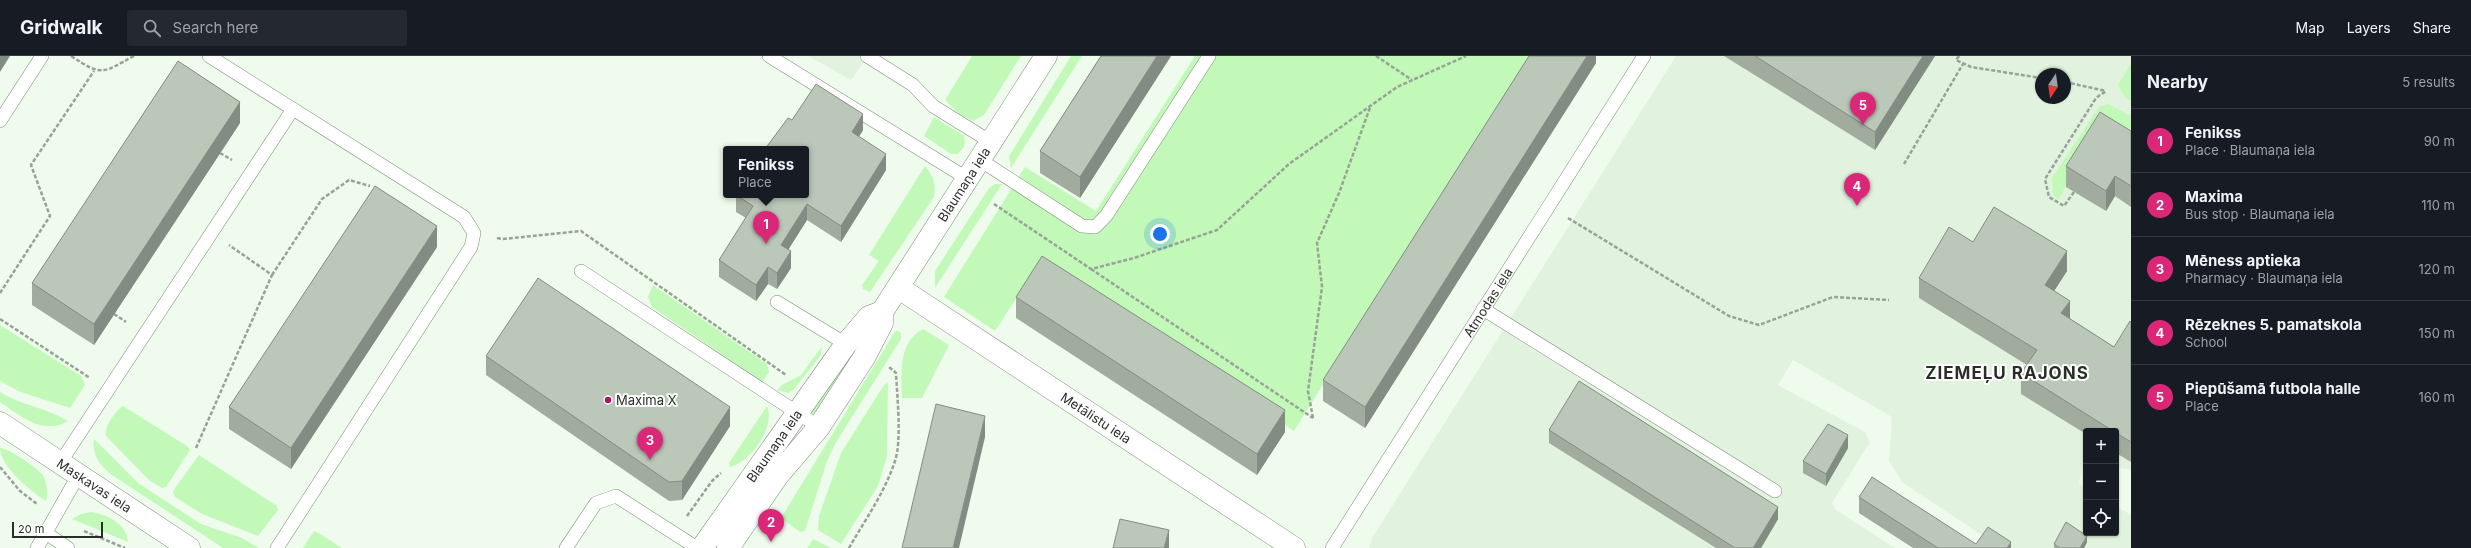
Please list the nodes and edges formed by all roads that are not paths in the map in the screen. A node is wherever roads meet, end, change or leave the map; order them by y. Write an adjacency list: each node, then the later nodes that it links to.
1 (42, 56): 9 (lane)
2 (209, 56): 8 (lane)
3 (769, 56): 11 (lane)
4 (867, 56): 10 (lane)
5 (1046, 56): 10 (street, Blaumaņa iela)
6 (1209, 56): 10 (lane)
7 (1644, 56): 15 (lane, Atmodas iela)
8 (293, 109): 21 (lane); 28 (lane)
9 (0, 121)
10 (986, 151): 11 (street, Blaumaņa iela)
11 (968, 179): 13 (street, Blaumaņa iela)
12 (581, 271): 18 (lane)
13 (899, 288): 16 (street, Blaumaņa iela); 33 (street, Metālistu iela)
14 (777, 302): 17 (lane)
15 (1483, 309): 23 (lane); 34 (lane, Atmodas iela)
16 (882, 312): 17 (street, Blaumaņa iela); 20 (street, Blaumaņa iela)
17 (846, 344): 18 (street, Blaumaņa iela)
18 (796, 412): 20 (lane); 31 (street, Blaumaņa iela)
19 (0, 423): 21 (street, Maskavas iela)
20 (819, 427): 32 (street, Blaumaņa iela)
21 (60, 463): 22 (street, Maskavas iela)
22 (78, 476): 24 (lane); 27 (street, Maskavas iela)
23 (1775, 491)
24 (46, 533): 25 (lane); 26 (lane)
25 (37, 548)
26 (68, 548)
27 (189, 548)
28 (277, 548)
29 (566, 548): 30 (lane)
30 (697, 548)
31 (702, 548)
32 (728, 548)
33 (1294, 548)
34 (1332, 548)

